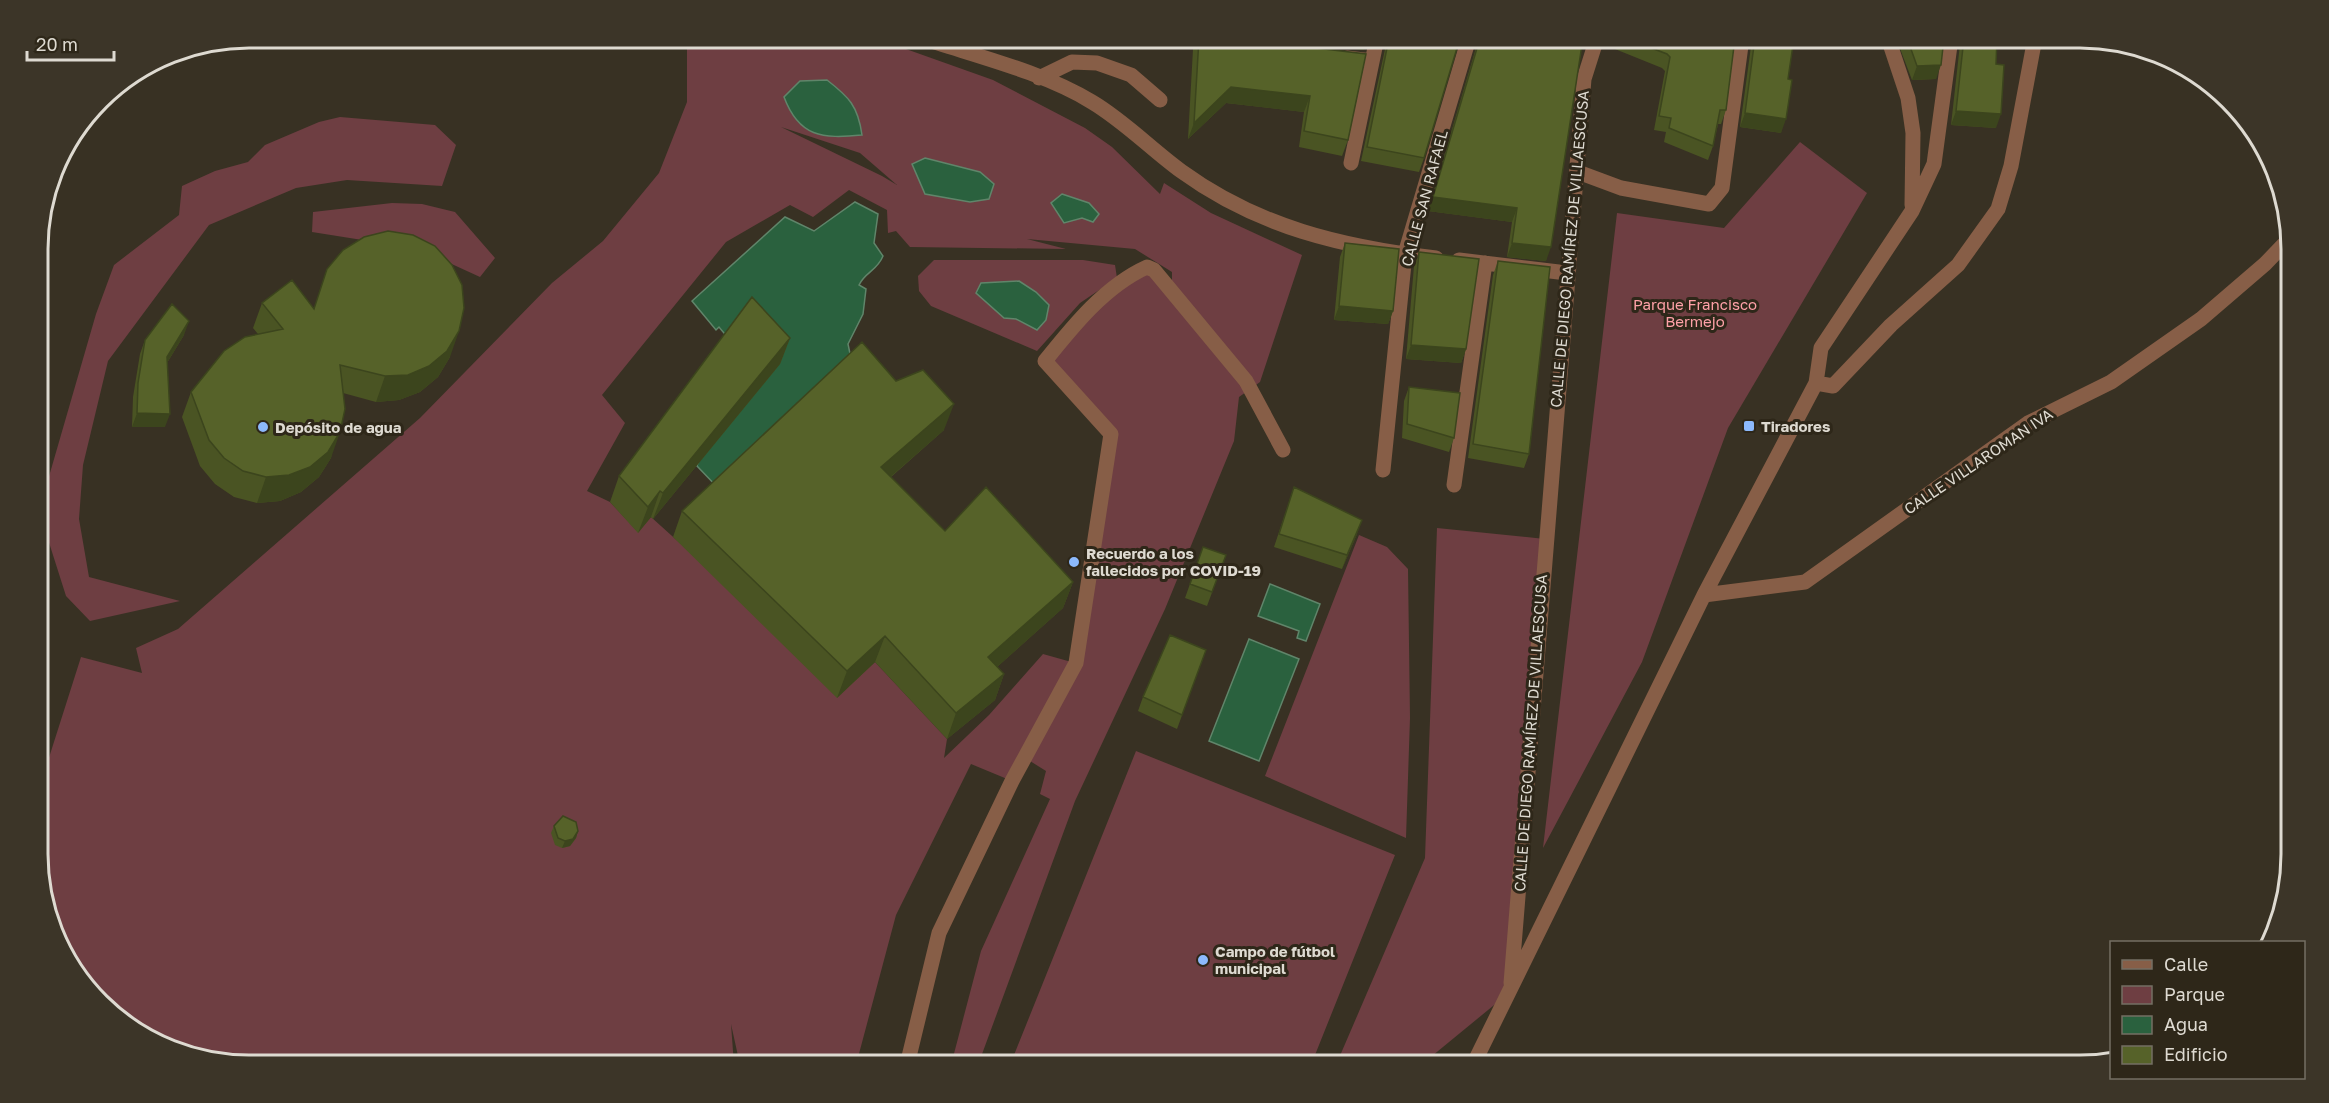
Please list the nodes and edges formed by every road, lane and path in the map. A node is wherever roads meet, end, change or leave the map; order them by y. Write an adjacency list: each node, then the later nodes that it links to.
1 (952, 48): 11 (street)
2 (1375, 48): 10 (street)
3 (1466, 48): 17 (street, CALLE SAN RAFAEL)
4 (1595, 48): 14 (street, CALLE DE DIEGO RAMÍREZ DE VILLAESCUSA)
5 (1741, 48): 14 (street)
6 (1890, 48): 15 (street)
7 (1951, 48): 15 (street)
8 (2034, 48): 20 (street)
9 (1326, 56): 10 (street)
10 (1372, 61): 13 (street)
11 (1040, 78): 12 (street); 17 (street)
12 (1160, 100)
13 (1351, 163)
14 (1578, 172): 19 (street, CALLE DE DIEGO RAMÍREZ DE VILLAESCUSA)
15 (1912, 211): 20 (street)
16 (2281, 247): 24 (street, CALLE VILLAROMAN IVA)
17 (1405, 254): 18 (street); 22 (street, CALLE SAN RAFAEL)
18 (1485, 263): 19 (street); 23 (street)
19 (1567, 273): 25 (street, CALLE DE DIEGO RAMÍREZ DE VILLAESCUSA)
20 (1816, 383): 24 (street)
21 (1283, 450): 26 (street)
22 (1383, 470)
23 (1454, 485)
24 (1704, 595): 25 (street)
25 (1510, 992): 27 (street)
26 (909, 1055)
27 (1478, 1055)

